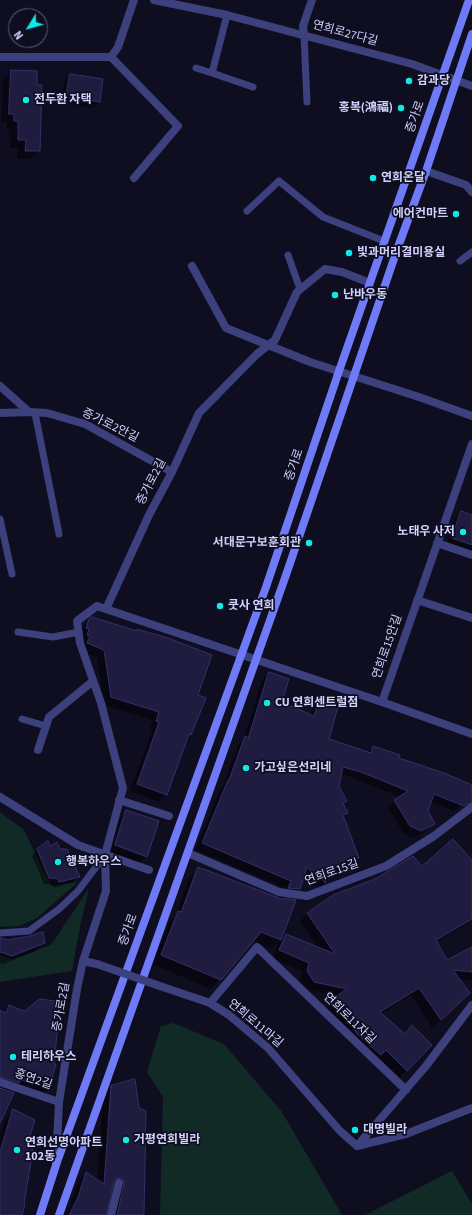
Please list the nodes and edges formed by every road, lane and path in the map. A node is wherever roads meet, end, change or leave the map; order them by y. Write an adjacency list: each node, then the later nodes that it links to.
1 (134, 0): 9 (street)
2 (154, 0): 5 (street, 연희로27다길)
3 (312, 0): 7 (street)
4 (469, 0): 12 (main road, 증가로)
5 (227, 14): 7 (street, 연희로27다길); 11 (lane)
6 (472, 34): 13 (main road)
7 (304, 35): 12 (street, 연희로27다길); 16 (lane)
8 (0, 56): 9 (street)
9 (112, 57): 18 (street)
10 (196, 68): 11 (lane)
11 (212, 74): 15 (lane)
12 (443, 75): 13 (street, 연희로27다길); 21 (main road, 증가로)
13 (457, 80): 14 (street); 17 (main road)
14 (472, 86)
15 (253, 87)
16 (307, 102)
17 (426, 171): 19 (street); 30 (main road)
18 (134, 178)
19 (472, 192)
20 (247, 211): 21 (lane)
21 (384, 241): 26 (main road, 증가로)
22 (472, 252): 24 (lane)
23 (288, 255): 27 (lane)
24 (460, 261)
25 (192, 266): 28 (street)
26 (370, 283): 27 (street); 29 (main road, 증가로)
27 (300, 289): 28 (street)
28 (269, 346): 29 (street); 36 (street, 증가로2길)
29 (339, 371): 30 (street); 47 (main road, 증가로)
30 (354, 375): 34 (street); 48 (main road)
31 (0, 386): 32 (street)
32 (32, 412): 33 (street, 증가로2안길); 36 (street, 증가로2안길); 38 (lane)
33 (0, 413)
34 (472, 416)
35 (472, 444): 39 (street, 연희로15안길)
36 (172, 472): 43 (street, 증가로2길)
37 (0, 519): 41 (lane)
38 (59, 534)
39 (437, 543): 40 (street); 42 (street, 연희로15안길)
40 (472, 555)
41 (12, 574)
42 (417, 600): 44 (street); 50 (street, 연희로15안길)
43 (106, 609): 46 (street, 증가로2길); 47 (street)
44 (472, 618)
45 (18, 632): 46 (lane)
46 (79, 632): 49 (street, 증가로2길)
47 (242, 654): 48 (street); 71 (main road, 증가로)
48 (257, 659): 50 (street); 59 (main road)
49 (93, 681): 52 (street); 56 (street, 증가로2길)
50 (382, 702): 53 (street)
51 (22, 719): 52 (lane)
52 (46, 726): 54 (street)
53 (472, 734)
54 (38, 750)
55 (0, 797): 60 (street)
56 (119, 800): 58 (street); 60 (street, 증가로2길)
57 (472, 807): 59 (street, 연희로15길)
58 (169, 816)
59 (188, 853): 74 (main road)
60 (105, 855): 61 (street); 62 (lane); 63 (street, 증가로2길)
61 (149, 870)
62 (0, 933)
63 (83, 961): 64 (street, 연희로11마길, bridge); 68 (street, 증가로2길)
64 (210, 1003): 67 (street, 연희로11자길); 70 (street, 연희로11마길)
65 (471, 1010): 67 (street)
66 (0, 1082): 68 (street, 홍연2길)
67 (406, 1090): 70 (street)
68 (59, 1102): 71 (street, 증가로2길)
69 (472, 1108): 70 (street)
70 (357, 1146)
71 (56, 1167): 73 (main road, 증가로)
72 (119, 1183): 75 (street)
73 (40, 1215)
74 (59, 1215)
75 (111, 1215)

